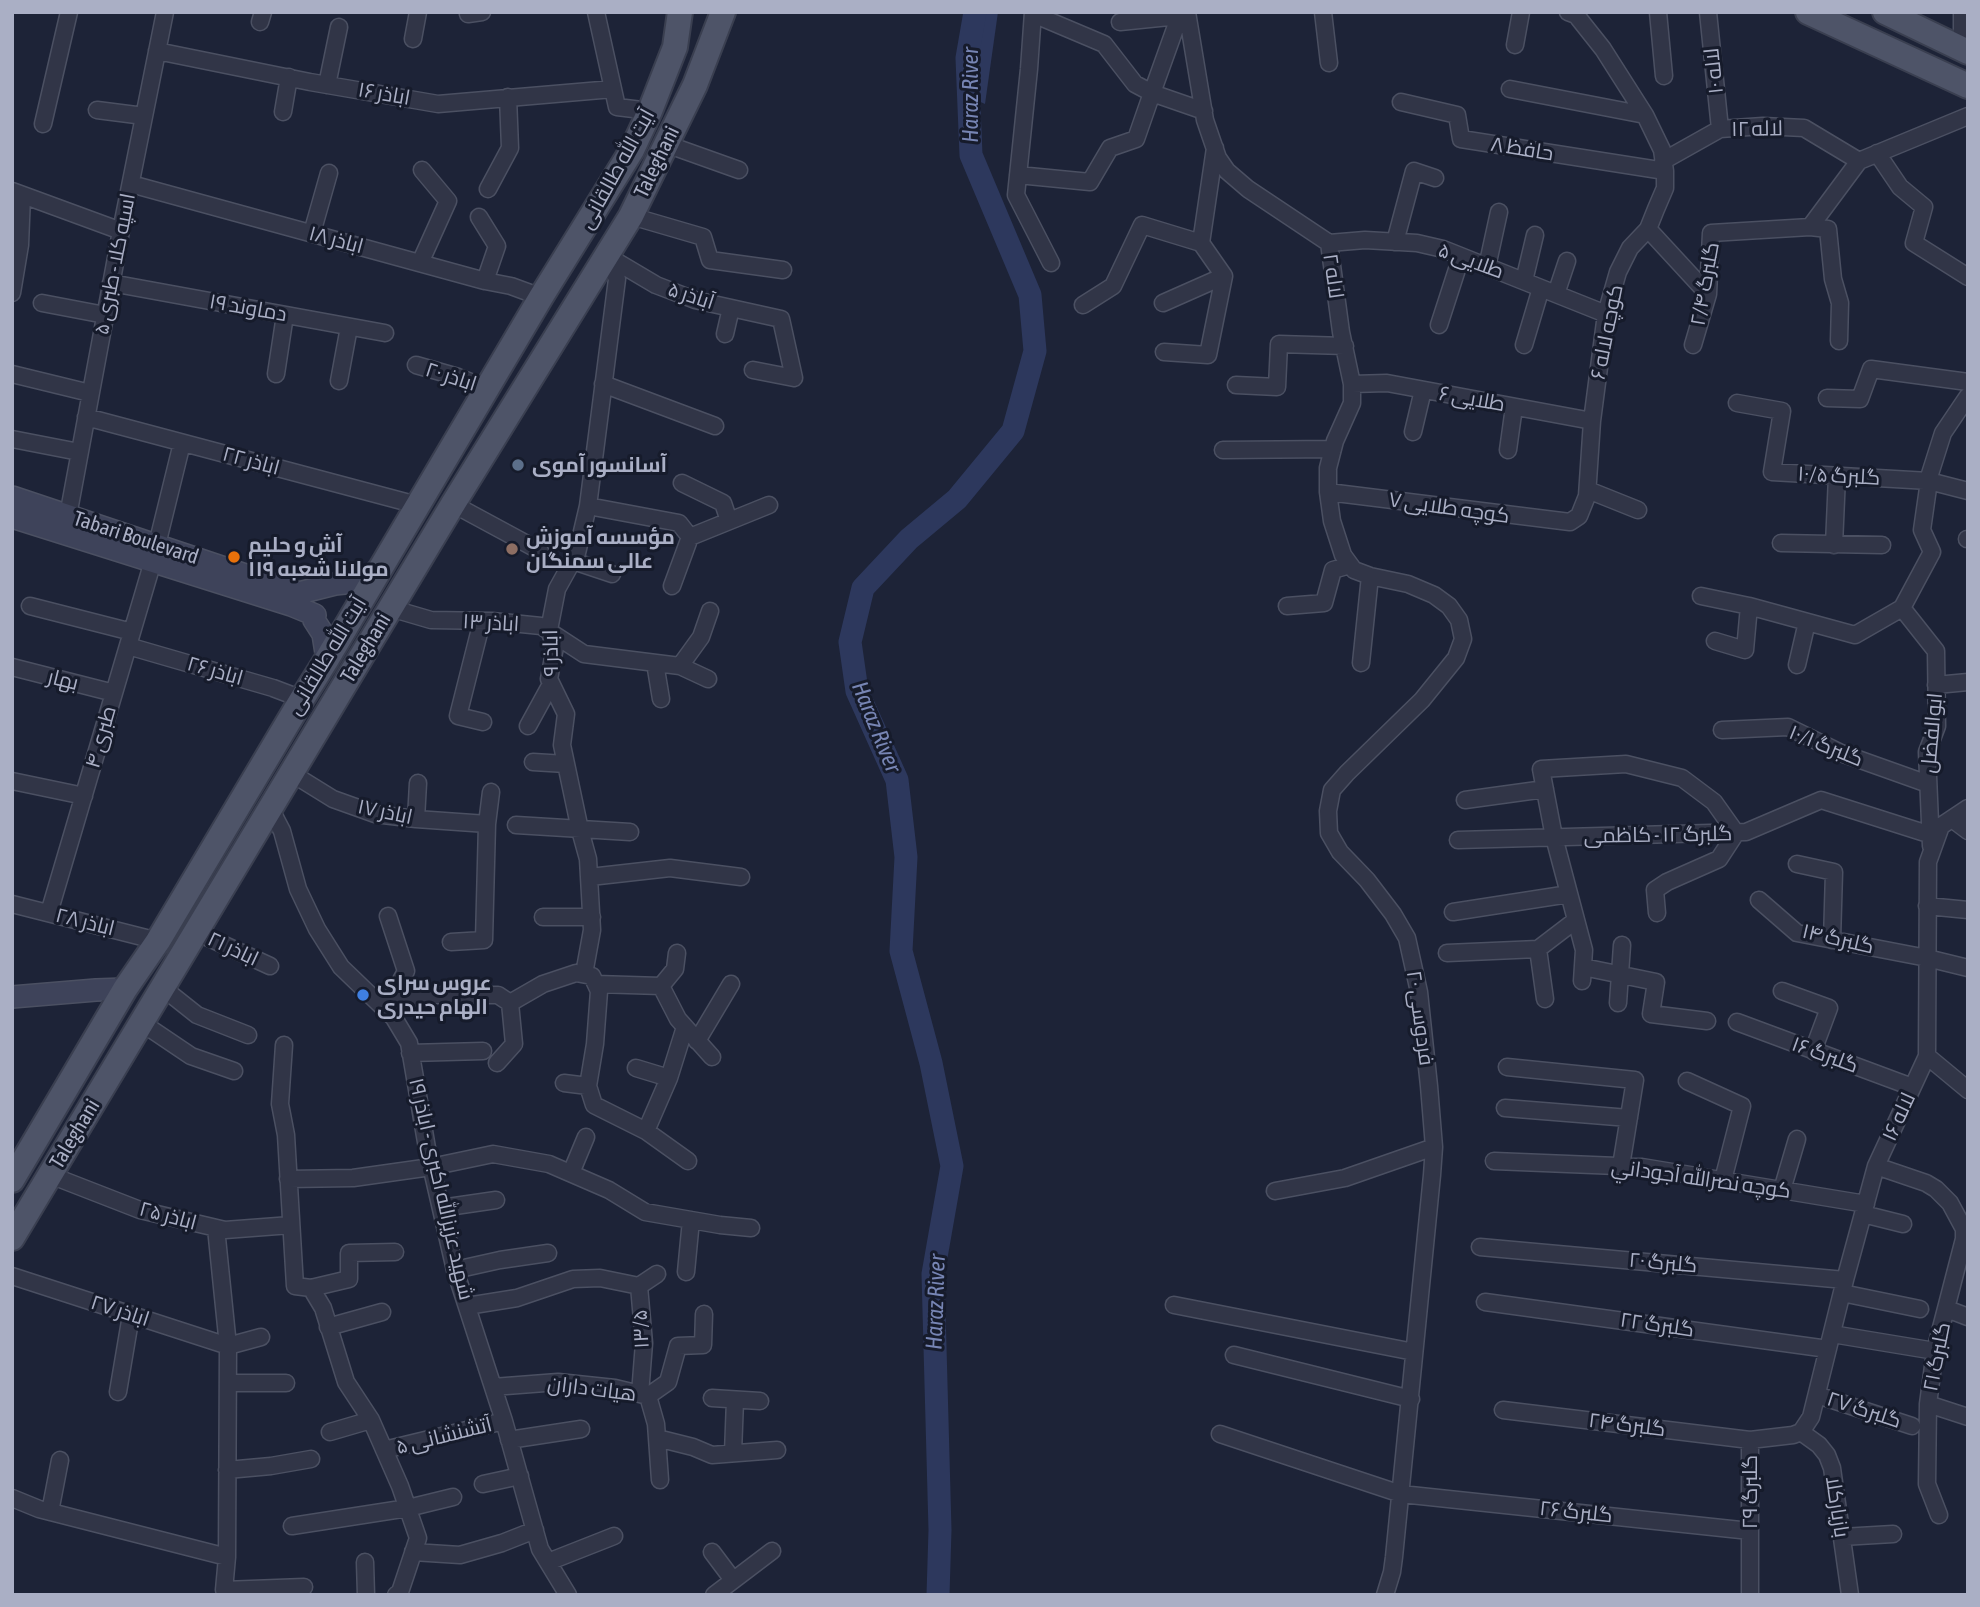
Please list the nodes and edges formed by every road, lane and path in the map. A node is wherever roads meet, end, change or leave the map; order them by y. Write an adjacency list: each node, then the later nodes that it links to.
1 (69, 12): 44 (street)
2 (165, 12): 25 (street, اسپه کلا - طبری ۵)
3 (418, 12): 21 (street)
4 (596, 12): 32 (street)
5 (680, 12): 23 (main road, آیت الله طالقانی)
6 (688, 12): 23 (main road)
7 (723, 12): 30 (main road, Taleghani)
8 (738, 12): 30 (main road)
9 (1323, 12): 26 (street)
10 (1521, 12): 22 (street)
11 (1568, 12): 41 (street)
12 (1658, 12): 27 (street)
13 (1708, 12): 45 (street, لاله ۱۰)
14 (1808, 12): 31 (main road)
15 (1885, 12): 24 (main road)
16 (1962, 12): 24 (street)
17 (1033, 13): 34 (street); 54 (street)
18 (1182, 13): 19 (street); 34 (street); 39 (street, لاله ۲)
19 (1120, 22)
20 (339, 27): 29 (street)
21 (413, 39)
22 (1515, 45)
23 (675, 47): 38 (main road, آیت الله طالقانی)
24 (1965, 50)
25 (157, 51): 28 (street, اباذر ۱۶); 42 (street, اسپه کلا - طبری ۵)
26 (1329, 62)
27 (1664, 76)
28 (289, 77): 29 (street, اباذر ۱۶); 40 (street)
29 (327, 85): 35 (street, اباذر ۱۶)
30 (695, 85): 46 (main road, Taleghani)
31 (1968, 86)
32 (613, 89): 35 (street, اباذر ۱۶); 38 (street)
33 (1510, 89): 41 (street)
34 (1152, 93): 39 (street); 54 (street)
35 (508, 97): 57 (street)
36 (1401, 102): 50 (street, حافظ ۸)
37 (97, 110): 42 (street)
38 (650, 111): 85 (main road, آیت الله طالقانی)
39 (1204, 111): 47 (street, لاله ۲)
40 (283, 112)
41 (1645, 115): 50 (street)
42 (144, 116): 56 (street, اسپه کلا - طبری ۵)
43 (1968, 116): 48 (street)
44 (43, 124)
45 (1720, 129): 49 (street, لاله ۱۲); 50 (street, لاله ۱۲)
46 (666, 144): 52 (street); 60 (main road, Taleghani)
47 (1214, 148): 68 (street); 69 (street, لاله ۲)
48 (1877, 153): 49 (street); 78 (street)
49 (1859, 161): 62 (street)
50 (1664, 166): 63 (street, کوچه لاله ۶)
51 (422, 170): 73 (street)
52 (739, 170)
53 (329, 173): 65 (street)
54 (1018, 175): 74 (street)
55 (1435, 178): 67 (street)
56 (131, 184): 64 (street, اسپه کلا - طبری ۵); 65 (street, اباذر ۱۸)
57 (488, 189)
58 (17, 193): 64 (street); 81 (street)
59 (1499, 212): 75 (street)
60 (631, 216): 70 (main road, Taleghani); 76 (street)
61 (480, 217): 79 (street)
62 (1810, 228): 84 (street, گلبرگ ۲/۴); 97 (street)
63 (1648, 229): 84 (street); 91 (street, کوچه لاله ۶)
64 (121, 231): 82 (street, اسپه کلا - طبری ۵)
65 (312, 233): 73 (street, اباذر ۱۸)
66 (1535, 235): 80 (street)
67 (1395, 242): 69 (street, طلایی ۵); 71 (street, طلایی ۵)
68 (1201, 243): 77 (street); 88 (street)
69 (1329, 243): 100 (street, لاله ۲)
70 (607, 257): 89 (street, آباذر ۵); 108 (street, اباذر ۹); 135 (main road, Taleghani)
71 (1461, 257): 75 (street, طلایی ۵); 93 (street)
72 (1567, 261): 83 (street)
73 (419, 263): 79 (street, اباذر ۱۸)
74 (1051, 263)
75 (1487, 267): 80 (street, طلایی ۵)
76 (783, 270)
77 (1224, 276): 87 (street); 101 (street)
78 (1968, 277)
79 (485, 281): 85 (street, اباذر ۱۸)
80 (1524, 281): 83 (street, طلایی ۵)
81 (13, 283)
82 (111, 283): 90 (street, اسپه کلا - طبری ۵); 92 (street, دماوند ۱۹)
83 (1548, 291): 91 (street, طلایی ۵); 98 (street)
84 (1707, 294): 99 (street, گلبرگ ۲/۴)
85 (541, 296): 111 (main road, آیت الله طالقانی)
86 (42, 303): 90 (street)
87 (1163, 303)
88 (1083, 305)
89 (731, 308): 96 (street); 103 (street, آباذر ۵)
90 (105, 314): 113 (street, اسپه کلا - طبری ۵)
91 (1606, 314): 119 (street, کوچه لاله ۶)
92 (285, 315): 94 (street, دماوند ۱۹); 105 (street)
93 (1439, 324)
94 (349, 327): 95 (street, دماوند ۱۹); 106 (street)
95 (385, 333)
96 (724, 334)
97 (1839, 341)
98 (1524, 345)
99 (1693, 345)
100 (1345, 346): 109 (street, لاله ۲); 110 (street)
101 (1164, 352)
102 (416, 365): 111 (street, اباذر ۲۰)
103 (753, 370)
104 (12, 374): 113 (street)
105 (276, 374)
106 (339, 381)
107 (1968, 382): 115 (street)
108 (603, 384): 120 (street); 138 (street, اباذر ۹)
109 (1352, 384): 112 (street, طلایی ۶); 124 (street, لاله ۲)
110 (1236, 385)
111 (486, 388): 136 (main road, آیت الله طالقانی)
112 (1423, 390): 117 (street, طلایی ۶); 121 (street)
113 (90, 393): 118 (street, اسپه کلا - طبری ۵)
114 (1968, 396): 129 (street)
115 (1827, 398)
116 (1737, 403): 128 (street, گلبرگ ۱۰/۵)
117 (1514, 407): 119 (street, طلایی ۶); 126 (street)
118 (86, 417): 123 (street, اباذر ۲۲); 127 (street, اسپه کلا - طبری ۵)
119 (1592, 421): 131 (street, کوچه لاله ۶)
120 (715, 426)
121 (1413, 432)
122 (12, 439): 127 (street)
123 (182, 443): 136 (street, اباذر ۲۲); 149 (street, طبری ۴)
124 (1333, 449): 125 (street); 133 (street, لاله ۲)
125 (1223, 450)
126 (1508, 450)
127 (79, 452): 140 (street, اسپه کلا - طبری ۵)
128 (1837, 476): 129 (street, گلبرگ ۱۰/۵); 146 (street)
129 (1929, 481): 132 (street, گلبرگ ۱۰/۵); 162 (street)
130 (682, 483): 142 (street)
131 (1588, 490): 139 (street); 143 (street, کوچه لاله ۶)
132 (1968, 491)
133 (1328, 492): 143 (street, کوچه طلایی ۷); 151 (street, لاله ۲)
134 (12, 497): 140 (main road, Tabari Boulevard)
135 (453, 504): 148 (street); 161 (main road, Taleghani)
136 (417, 505): 152 (main road, آیت الله طالقانی)
137 (769, 505): 142 (street)
138 (588, 506): 144 (street); 150 (street, اباذر ۹)
139 (1638, 510)
140 (68, 516): 149 (main road, Tabari Boulevard)
141 (12, 517): 149 (main road, Tabari Boulevard)
142 (729, 521): 144 (street)
143 (1570, 523)
144 (690, 537): 155 (street)
145 (1781, 544): 146 (street)
146 (1834, 545): 147 (street)
147 (1882, 545)
148 (540, 551)
149 (155, 553): 157 (main road, Tabari Boulevard); 167 (street, طبری ۴)
150 (573, 561): 153 (street); 166 (street, اباذر ۹)
151 (1350, 565): 154 (street); 159 (street)
152 (380, 568): 157 (main road); 169 (main road, آیت الله طالقانی)
153 (612, 574)
154 (1370, 576): 171 (street); 276 (street, فردوسی ۲۰)
155 (672, 586)
156 (1701, 596): 160 (street)
157 (295, 599): 169 (main road)
158 (30, 606): 167 (street, اباذر ۲۶)
159 (1287, 606)
160 (1749, 606): 165 (street); 168 (street)
161 (390, 607): 164 (street, اباذر ۱۳); 187 (main road, Taleghani)
162 (1902, 608): 165 (street); 178 (street, ابوالفضل)
163 (710, 611): 173 (street)
164 (482, 621): 166 (street, اباذر ۱۳); 182 (street)
165 (1807, 622): 172 (street)
166 (549, 630): 170 (street, اباذر ۱۳); 177 (street, اباذر ۹)
167 (130, 639): 179 (street, طبری ۴); 180 (street, اباذر ۲۶)
168 (1715, 641)
169 (327, 659): 180 (main road, آیت الله طالقانی)
170 (655, 663): 173 (street, اباذر ۱۳); 181 (street)
171 (1361, 663)
172 (1797, 665)
173 (680, 666): 175 (street, اباذر ۱۳)
174 (12, 667): 179 (street, بهار)
175 (708, 679)
176 (1968, 682): 178 (street)
177 (551, 684): 183 (street); 186 (street, اباذر ۹)
178 (1936, 685): 190 (street, ابوالفضل)
179 (114, 693): 193 (street, طبری ۴)
180 (302, 699): 208 (main road, آیت الله طالقانی)
181 (661, 699)
182 (483, 722)
183 (528, 726)
184 (1722, 730): 190 (street, گلبرگ ۱۰/۱)
185 (533, 762): 186 (street)
186 (566, 764): 201 (street, اباذر ۹)
187 (291, 773): 195 (main road, Taleghani); 198 (street, اباذر ۱۷)
188 (12, 781): 193 (street)
189 (418, 783): 198 (street)
190 (1928, 784): 207 (street, ابوالفضل)
191 (1545, 789): 194 (street); 204 (street); 205 (street)
192 (491, 792): 199 (street)
193 (84, 796): 219 (street, طبری ۴)
194 (1465, 800)
195 (270, 808): 210 (main road, Taleghani); 248 (street, شهید عزیزالله اکبری - اباذر ۱۹)
196 (1968, 808): 197 (street, لاله ۱۶)
197 (1952, 819): 202 (street); 207 (street, لاله ۱۶)
198 (416, 820): 199 (street, اباذر ۱۷)
199 (487, 824): 229 (street)
200 (516, 825): 201 (street)
201 (580, 830): 203 (street); 211 (street, اباذر ۹)
202 (1968, 831)
203 (630, 832)
204 (1736, 833): 205 (street, گلبرگ ۱۲ - کاظمی); 207 (street, گلبرگ ۱۲ - کاظمی); 220 (street)
205 (1554, 837): 206 (street, گلبرگ ۱۲ - کاظمی); 213 (street)
206 (1458, 840)
207 (1931, 843): 216 (street, لاله ۱۶)
208 (205, 861): 210 (main road); 222 (main road, آیت الله طالقانی)
209 (1797, 864): 227 (street)
210 (230, 875): 226 (main road, Taleghani)
211 (590, 877): 212 (street); 224 (street, اباذر ۹)
212 (741, 877)
213 (1569, 894): 218 (street); 225 (street)
214 (1759, 900): 227 (street, گلبرگ ۱۴)
215 (12, 904): 219 (street, اباذر ۲۸)
216 (1927, 906): 217 (street); 234 (street, لاله ۱۶)
217 (1968, 910)
218 (1453, 912)
219 (49, 913): 228 (street, اباذر ۲۸)
220 (1657, 913)
221 (388, 916): 248 (street)
222 (172, 917): 226 (main road); 228 (main road, آیت الله طالقانی)
223 (543, 917): 224 (street)
224 (592, 917): 238 (street, اباذر ۹)
225 (1576, 920): 231 (street); 237 (street)
226 (196, 932): 235 (street, اباذر ۲۱); 241 (main road, Taleghani)
227 (1832, 940): 234 (street, گلبرگ ۱۴)
228 (158, 941): 242 (main road, آیت الله طالقانی)
229 (451, 942)
230 (1622, 945): 237 (street)
231 (1538, 949): 233 (street); 245 (street)
232 (677, 953): 240 (street)
233 (1447, 953)
234 (1927, 958): 236 (street, گلبرگ ۱۴); 259 (street, لاله ۱۶)
235 (270, 966)
236 (1968, 968)
237 (1621, 975): 247 (street); 249 (street)
238 (590, 979): 240 (street); 246 (street); 268 (street, اباذر ۹)
239 (731, 984): 254 (street)
240 (661, 986): 252 (street)
241 (163, 988): 251 (main road, Taleghani); 253 (street)
242 (125, 989): 244 (main road); 285 (main road, آیت الله طالقانی)
243 (1782, 991): 257 (street)
244 (12, 997)
245 (1545, 999)
246 (510, 1003): 248 (street); 261 (street)
247 (1618, 1003)
248 (385, 1010): 258 (street, شهید عزیزالله اکبری - اباذر ۱۹)
249 (1707, 1021)
250 (1737, 1022): 257 (street, گلبرگ ۱۶)
251 (142, 1023): 264 (street); 283 (main road, Taleghani)
252 (685, 1027): 254 (street); 265 (street)
253 (248, 1035)
254 (697, 1041): 260 (street)
255 (284, 1045): 284 (street)
256 (483, 1051): 258 (street)
257 (1813, 1051): 269 (street, گلبرگ ۱۶)
258 (411, 1053): 281 (street, شهید عزیزالله اکبری - اباذر ۱۹)
259 (1927, 1056): 269 (street, لاله ۱۶); 270 (street)
260 (712, 1057)
261 (497, 1063)
262 (1507, 1067): 272 (street)
263 (636, 1068): 265 (street)
264 (234, 1071)
265 (669, 1078): 273 (street)
266 (1687, 1081): 286 (street)
267 (564, 1083): 268 (street)
268 (588, 1086): 273 (street)
269 (1912, 1087): 280 (street, لاله ۱۶)
270 (1968, 1090)
271 (1506, 1108): 272 (street)
272 (1629, 1118): 279 (street)
273 (646, 1131): 277 (street)
274 (586, 1137): 282 (street)
275 (1797, 1139): 287 (street)
276 (1434, 1147): 288 (street); 323 (street, فردوسی ۲۰)
277 (688, 1161)
278 (1494, 1161): 279 (street, كوچه نصرالله آجوداني)
279 (1620, 1166): 286 (street, كوچه نصرالله آجوداني)
280 (1876, 1166): 291 (street, لاله ۱۶); 293 (street, گلبرگ ۲۱)
281 (431, 1167): 282 (street); 284 (street); 290 (street, شهید عزیزالله اکبری - اباذر ۱۹)
282 (570, 1174): 292 (street)
283 (50, 1175): 296 (street, اباذر ۲۵); 298 (main road, Taleghani)
284 (288, 1179): 295 (street)
285 (12, 1180)
286 (1723, 1181): 287 (street, كوچه نصرالله آجوداني)
287 (1782, 1190): 291 (street, كوچه نصرالله آجوداني)
288 (1275, 1191)
289 (496, 1200): 290 (street)
290 (441, 1208): 302 (street, شهید عزیزالله اکبری - اباذر ۱۹)
291 (1864, 1209): 294 (street, كوچه نصرالله آجوداني); 307 (street, لاله ۱۶)
292 (691, 1220): 297 (street); 303 (street)
293 (1964, 1220): 313 (street, گلبرگ ۲۱)
294 (1903, 1224)
295 (291, 1225): 296 (street, اباذر ۲۵); 308 (street)
296 (216, 1228): 321 (street)
297 (751, 1228)
298 (12, 1238)
299 (1480, 1247): 307 (street, گلبرگ ۲۰)
300 (395, 1252): 308 (street)
301 (548, 1253): 302 (street)
302 (456, 1270): 311 (street, شهید عزیزالله اکبری - اباذر ۱۹)
303 (687, 1272)
304 (657, 1274): 306 (street, ۱۳/۵)
305 (12, 1276): 316 (street, اباذر ۲۷)
306 (639, 1286): 311 (street); 329 (street, ۱۳/۵)
307 (1843, 1287): 312 (street, گلبرگ ۲۰); 320 (street, لاله ۱۶)
308 (311, 1288): 318 (street)
309 (1485, 1302): 320 (street, گلبرگ ۲۲)
310 (1174, 1305): 323 (street)
311 (467, 1306): 327 (street, شهید عزیزالله اکبری - اباذر ۱۹)
312 (1920, 1309)
313 (1947, 1309): 317 (street); 322 (street, گلبرگ ۲۱)
314 (382, 1312): 318 (street)
315 (704, 1314): 329 (street)
316 (131, 1315): 321 (street, اباذر ۲۷); 328 (street)
317 (1968, 1317)
318 (328, 1326): 338 (street)
319 (261, 1337): 321 (street)
320 (1830, 1341): 322 (street, گلبرگ ۲۲); 330 (street, لاله ۱۶)
321 (228, 1346): 325 (street)
322 (1935, 1351): 335 (street, گلبرگ ۲۱)
323 (1414, 1352): 332 (street, فردوسی ۲۰)
324 (1234, 1355): 332 (street)
325 (228, 1383): 326 (street); 353 (street)
326 (286, 1383)
327 (493, 1387): 329 (street, هیات داران); 339 (street, شهید عزیزالله اکبری - اباذر ۱۹)
328 (118, 1392)
329 (644, 1395): 345 (street, هیات داران)
330 (1817, 1395): 340 (street, گلبرگ ۲۷); 343 (street, لاله ۱۶)
331 (712, 1398): 333 (street)
332 (1411, 1399): 357 (street, فردوسی ۲۰)
333 (735, 1400): 334 (street); 350 (street)
334 (760, 1401)
335 (1928, 1404): 337 (street); 362 (street, گلبرگ ۲۱)
336 (1503, 1410): 347 (street, گلبرگ ۲۴)
337 (1968, 1417)
338 (371, 1420): 342 (street); 348 (street)
339 (504, 1421): 346 (street, شهید عزیزالله اکبری - اباذر ۱۹); 348 (street, آتشنشانی ۵)
340 (1912, 1426)
341 (581, 1429): 346 (street)
342 (331, 1432)
343 (1801, 1432): 347 (street, گلبرگ ۲۹); 368 (street, بازیارکلا)
344 (1220, 1434): 357 (street, گلبرگ ۲۶)
345 (657, 1438): 350 (street); 355 (street, هیات داران)
346 (509, 1440): 354 (street, شهید عزیزالله اکبری - اباذر ۱۹)
347 (1750, 1440): 365 (street, گلبرگ ۲۹)
348 (384, 1450): 360 (street)
349 (777, 1450): 350 (street)
350 (733, 1453)
351 (311, 1459): 353 (street)
352 (60, 1461): 361 (street)
353 (227, 1470): 372 (street)
354 (520, 1476): 356 (street); 364 (street, شهید عزیزالله اکبری - اباذر ۱۹)
355 (660, 1480)
356 (483, 1484)
357 (1401, 1494): 365 (street, گلبرگ ۲۶); 381 (street, فردوسی ۲۰)
358 (12, 1497): 361 (street)
359 (453, 1497): 360 (street)
360 (408, 1508): 363 (street); 370 (street)
361 (50, 1512): 372 (street)
362 (1938, 1515)
363 (292, 1526)
364 (535, 1530): 370 (street); 374 (street, شهید عزیزالله اکبری - اباذر ۱۹)
365 (1750, 1531): 382 (street, گلبرگ ۲۹)
366 (1893, 1534): 368 (street)
367 (614, 1536): 374 (street)
368 (1842, 1537): 383 (street, بازیارکلا)
369 (772, 1551): 375 (street)
370 (413, 1552): 378 (street)
371 (712, 1552): 375 (street)
372 (227, 1557): 376 (street)
373 (365, 1562): 377 (street)
374 (548, 1562): 379 (street, شهید عزیزالله اکبری - اباذر ۱۹)
375 (733, 1580): 380 (street)
376 (304, 1587)
377 (366, 1595)
378 (396, 1595)
379 (568, 1595)
380 (714, 1595)
381 (1385, 1595)
382 (1750, 1595)
383 (1850, 1595)

